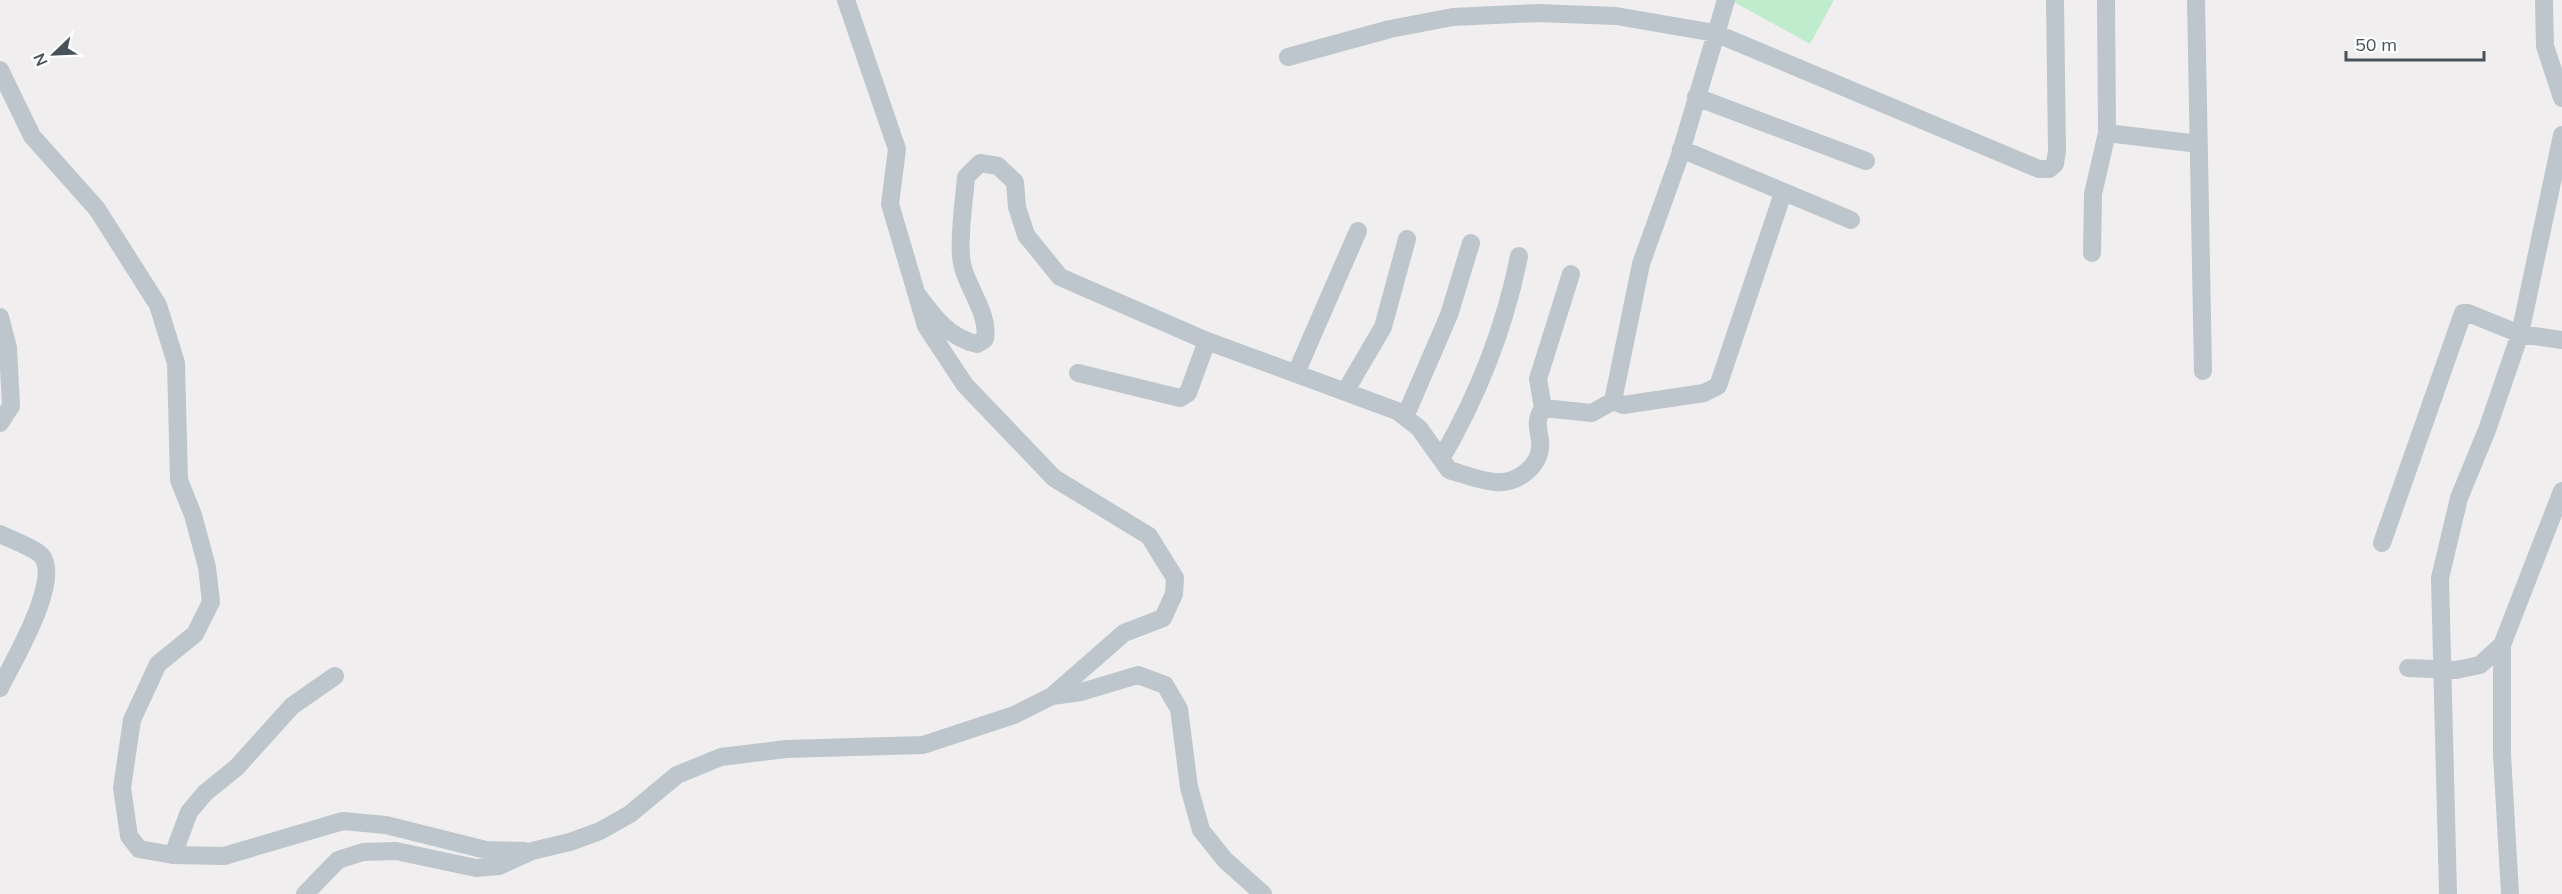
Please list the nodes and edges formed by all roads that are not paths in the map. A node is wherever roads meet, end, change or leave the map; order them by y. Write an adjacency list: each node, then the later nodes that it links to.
1 (846, 0): 25 (street)
2 (1726, 0): 7 (street)
3 (2055, 0): 7 (street)
4 (2106, 0): 12 (street)
5 (2196, 0): 14 (street)
6 (2544, 0): 11 (street)
7 (1715, 33): 8 (street); 10 (street)
8 (1288, 57)
9 (0, 70): 49 (street)
10 (1696, 97): 15 (street); 16 (street)
11 (2562, 98)
12 (2107, 133): 14 (street); 22 (street)
13 (2562, 135): 27 (street)
14 (2199, 144): 30 (street)
15 (1681, 149): 17 (street); 34 (street)
16 (1866, 161)
17 (1783, 193): 18 (street); 34 (street)
18 (1851, 220)
19 (1358, 231): 32 (street)
20 (1407, 239): 33 (street)
21 (1471, 243): 36 (street)
22 (2092, 253)
23 (1519, 256): 38 (street)
24 (1571, 274): 35 (street)
25 (917, 294): 29 (street); 47 (street)
26 (0, 317): 37 (street)
27 (2520, 334): 28 (street); 41 (street); 44 (street)
28 (2562, 340)
29 (1207, 341): 31 (street); 32 (street)
30 (2203, 371)
31 (1078, 373)
32 (1296, 373): 33 (street)
33 (1345, 392): 36 (street)
34 (1613, 401): 35 (street)
35 (1543, 408): 38 (street)
36 (1405, 417): 38 (street)
37 (0, 423)
38 (1441, 459)
39 (2562, 491): 42 (street)
40 (0, 534): 46 (street)
41 (2382, 543)
42 (2502, 645): 44 (street); 53 (street)
43 (2408, 668): 44 (street)
44 (2441, 668): 52 (street)
45 (335, 676): 49 (street)
46 (0, 688)
47 (1052, 696): 48 (street); 51 (street)
48 (532, 851): 49 (street); 50 (street)
49 (172, 855)
50 (305, 894)
51 (1263, 894)
52 (2448, 894)
53 (2510, 894)

